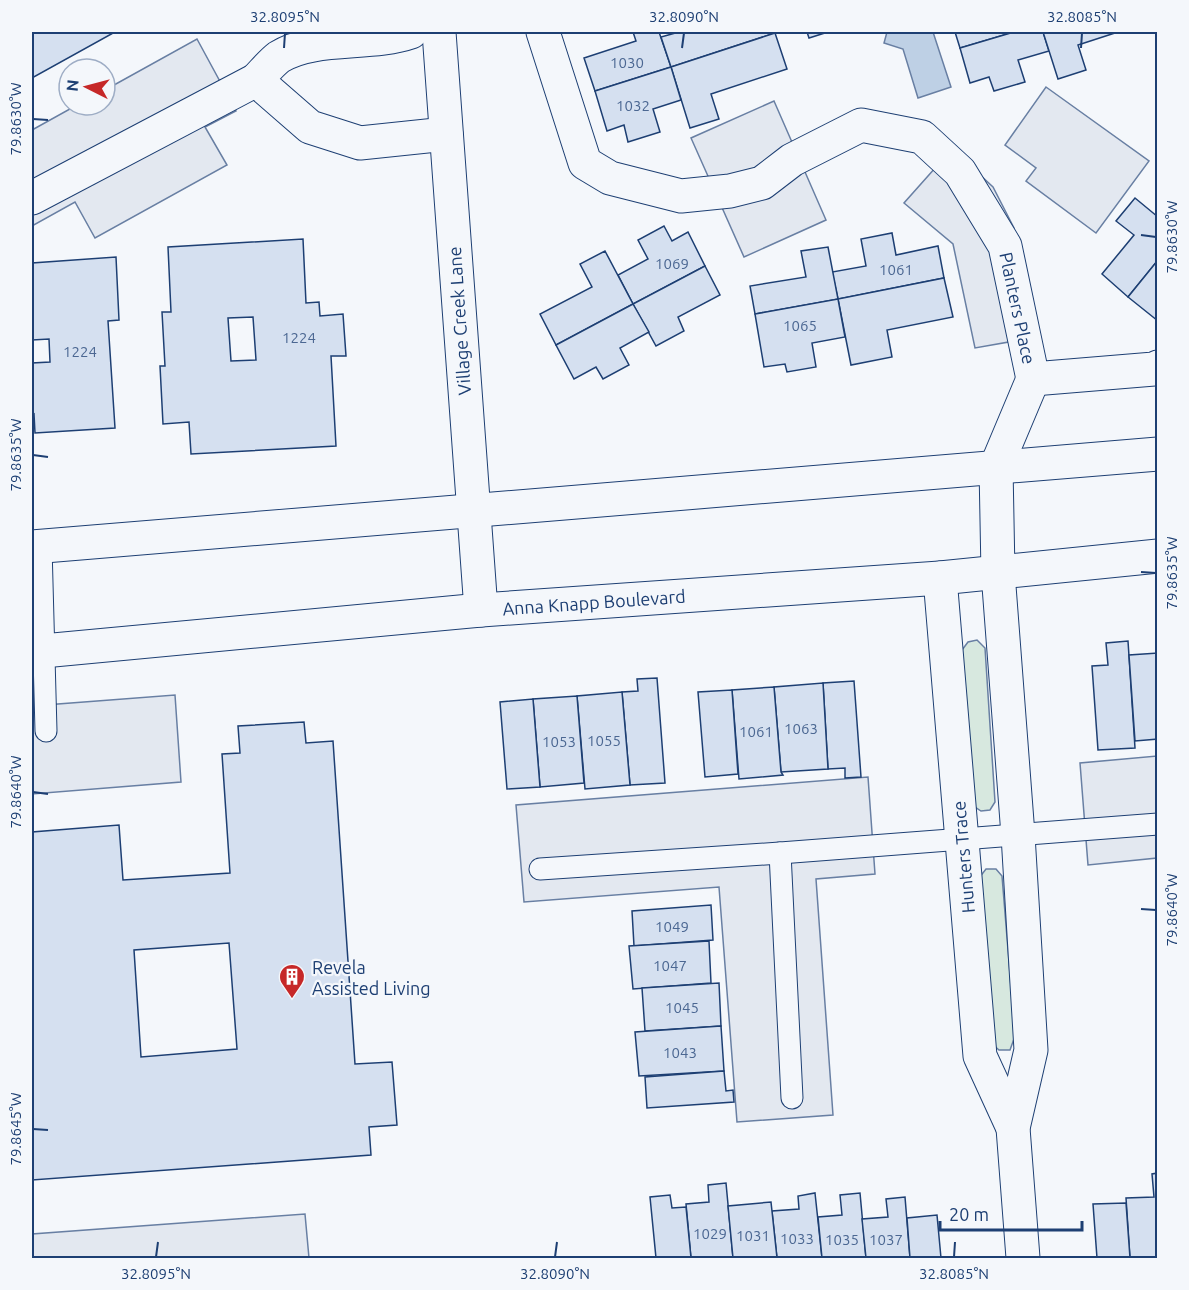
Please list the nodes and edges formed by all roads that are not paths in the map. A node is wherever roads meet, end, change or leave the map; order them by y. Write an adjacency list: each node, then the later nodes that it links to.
1 (411, 32): 4 (street)
2 (439, 32): 5 (street, Village Creek Lane)
3 (543, 32): 8 (street, Planters Place)
4 (255, 80): 5 (street); 6 (street)
5 (446, 134): 11 (street, Village Creek Lane)
6 (32, 198)
7 (1158, 367): 8 (street, Planters Place)
8 (1033, 379): 10 (street)
9 (1158, 454): 10 (street)
10 (996, 467): 11 (street); 14 (street, Hunters Trace)
11 (473, 511): 12 (street); 16 (street, Village Creek Lane)
12 (36, 547): 17 (lane)
13 (1158, 556): 14 (street, Anna Knapp Boulevard)
14 (998, 573): 15 (street, Anna Knapp Boulevard); 20 (street, Hunters Trace)
15 (940, 578): 16 (street, Anna Knapp Boulevard); 21 (street, Hunters Trace)
16 (481, 610): 17 (street, Anna Knapp Boulevard)
17 (38, 652): 18 (lane)
18 (46, 732)
19 (1158, 824): 20 (lane)
20 (1018, 835): 21 (lane); 25 (street, Hunters Trace)
21 (961, 838): 22 (lane); 25 (street, Hunters Trace)
22 (780, 853): 23 (lane); 24 (lane)
23 (540, 869)
24 (792, 1098)
25 (1013, 1128): 26 (street, Hunters Trace)
26 (1023, 1258)

